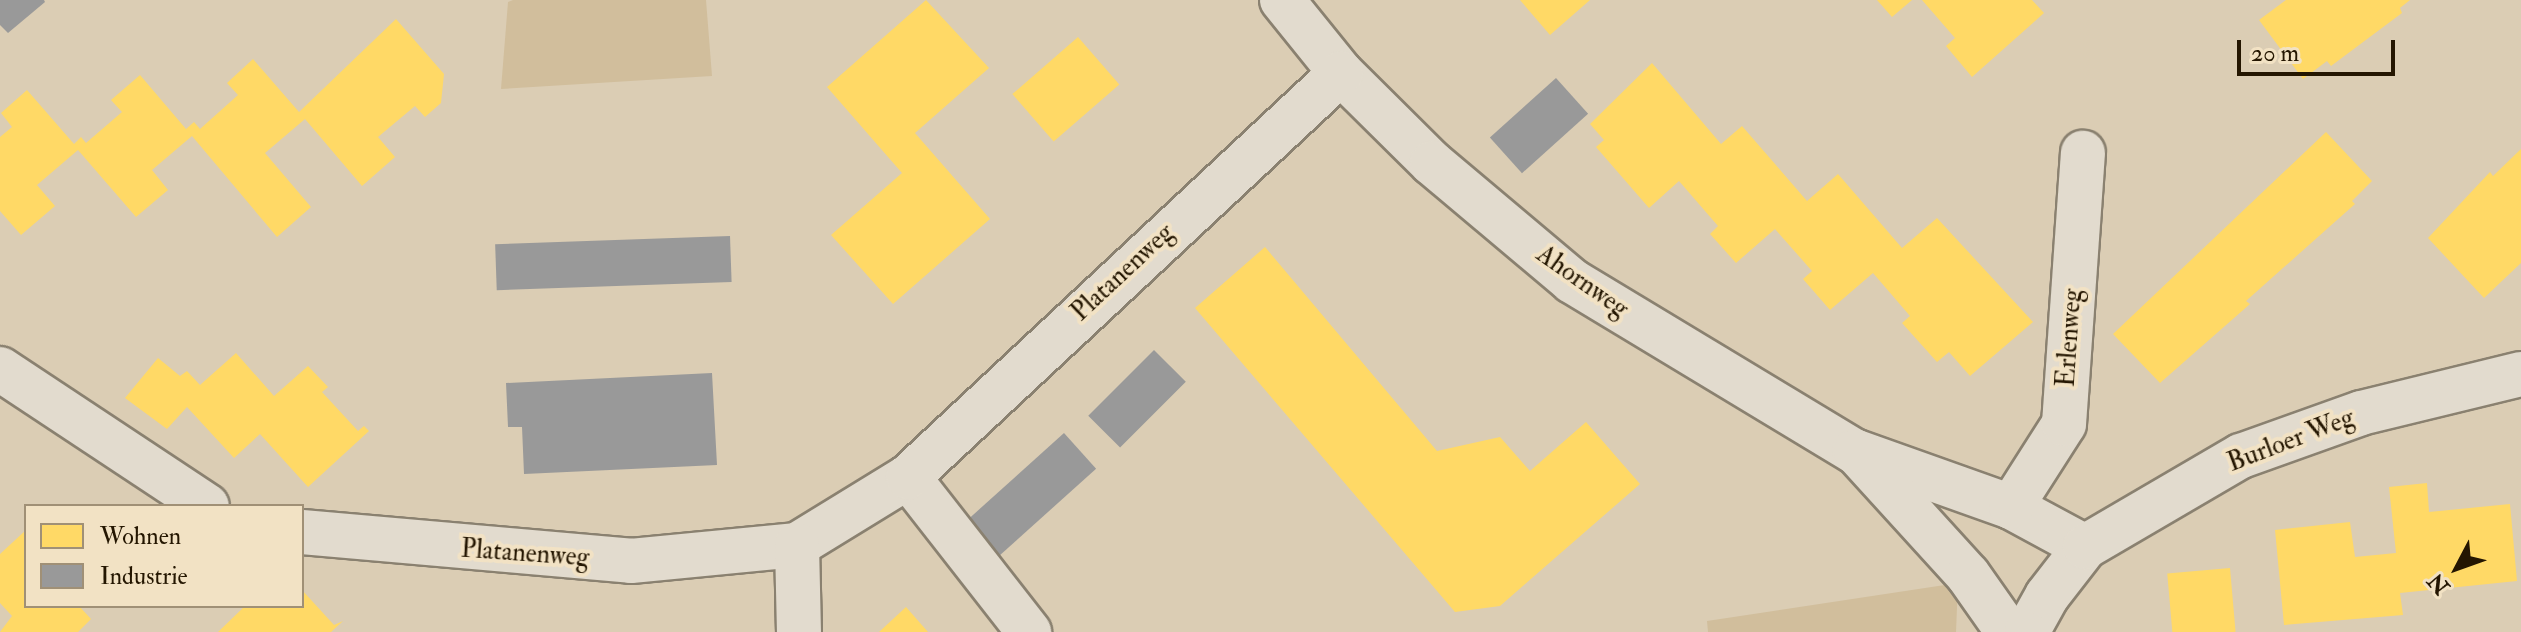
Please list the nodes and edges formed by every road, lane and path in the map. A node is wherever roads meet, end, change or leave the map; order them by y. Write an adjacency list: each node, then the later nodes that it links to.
1 (1282, 0): 2 (street, Ahornweg)
2 (1341, 73): 6 (street, Ahornweg); 7 (street, Platanenweg)
3 (2083, 153): 9 (street, Erlenweg)
4 (0, 369): 8 (street)
5 (2521, 374): 12 (street, Burloer Weg)
6 (1854, 451): 9 (street, Ahornweg); 15 (street, Ahornweg)
7 (908, 477): 11 (street, Platanenweg); 14 (street)
8 (204, 504)
9 (2011, 507): 12 (street, Ahornweg)
10 (304, 532): 11 (street, Platanenweg)
11 (797, 545): 13 (street)
12 (2085, 547): 16 (street, Burloer Weg)
13 (799, 632)
14 (1029, 632)
15 (2008, 632)
16 (2027, 632)

